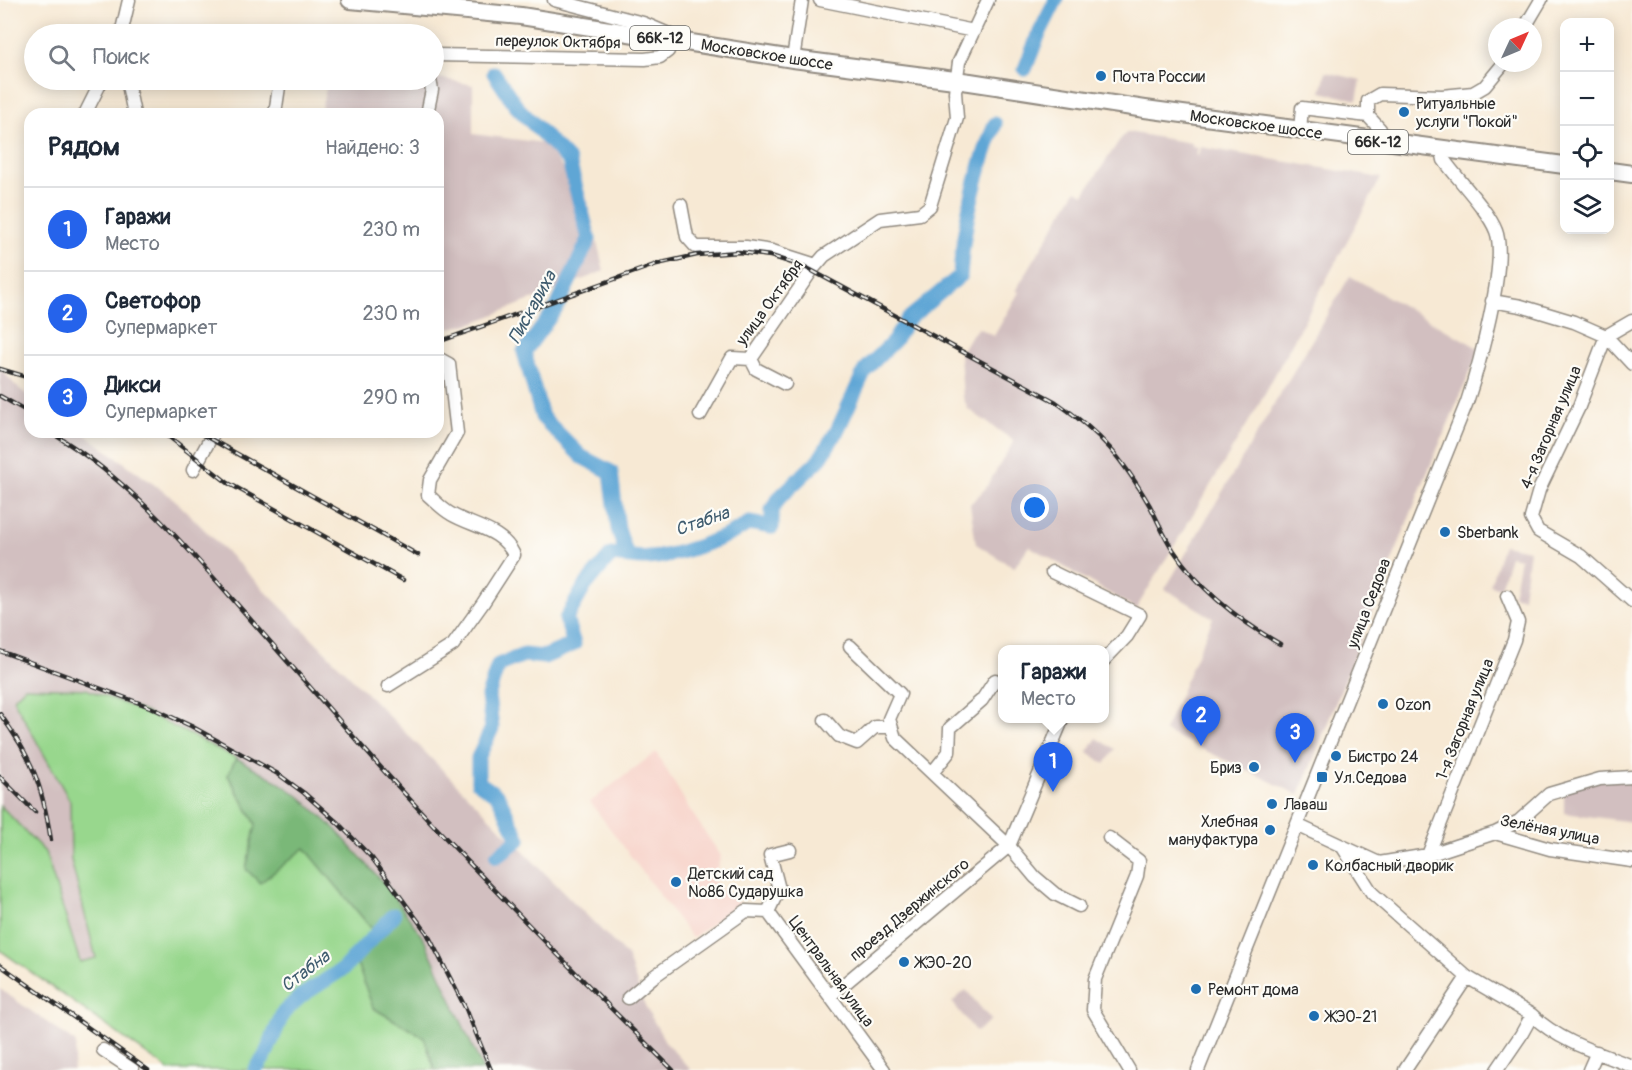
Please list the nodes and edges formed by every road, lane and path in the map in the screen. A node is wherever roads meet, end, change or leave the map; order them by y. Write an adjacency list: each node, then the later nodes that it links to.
1 (129, 0): 9 (street)
2 (350, 0): 11 (main road, Московское шоссе / 66К-12)
3 (554, 0): 11 (street)
4 (802, 0): 13 (street)
5 (820, 0): 10 (street)
6 (988, 0): 10 (street, улица Октября)
7 (1541, 0): 8 (street)
8 (1530, 18)
9 (123, 24)
10 (974, 31): 15 (street, улица Октября)
11 (670, 39): 12 (street, переулок Октября); 13 (main road, Московское шоссе / 66К-12)
12 (444, 55)
13 (793, 59): 15 (main road, Московское шоссе / 66К-12)
14 (1497, 72): 24 (street)
15 (963, 82): 25 (main road, Московское шоссе / 66К-12); 32 (street, улица Октября)
16 (97, 90): 20 (street)
17 (129, 90): 21 (street)
18 (279, 90): 22 (street)
19 (432, 90): 23 (street)
20 (88, 108)
21 (133, 108)
22 (276, 108)
23 (428, 108)
24 (1368, 116): 25 (street); 26 (street)
25 (1300, 130): 26 (main road, Московское шоссе / 66К-12)
26 (1382, 142): 27 (main road, Московское шоссе / 66К-12)
27 (1442, 150): 28 (main road, Московское шоссе / 66К-12); 33 (street, улица Седова)
28 (1560, 165)
29 (1614, 172): 30 (main road)
30 (1632, 174)
31 (681, 205): 32 (street)
32 (816, 265): 36 (street, улица Октября)
33 (1492, 301): 35 (street); 55 (street, улица Седова)
34 (1632, 321): 35 (street)
35 (1606, 336): 38 (street); 45 (street, 4-я Загорная улица)
36 (750, 359): 39 (street); 40 (street, улица Октября)
37 (444, 361): 49 (street)
38 (1632, 364)
39 (785, 384)
40 (700, 415)
41 (211, 438): 42 (street)
42 (193, 470)
43 (1052, 572): 47 (street)
44 (1507, 596): 61 (street, 1-я Загорная улица)
45 (1632, 601)
46 (850, 646): 52 (street)
47 (1109, 655)
48 (995, 680): 53 (street)
49 (388, 686)
50 (825, 720): 52 (street)
51 (1061, 723): 58 (street)
52 (891, 727): 53 (street)
53 (932, 773): 58 (street)
54 (1632, 777): 56 (street)
55 (1297, 825): 59 (street, Зелёная улица); 75 (street, улица Седова)
56 (1495, 833): 61 (street, Зелёная улица); 62 (street, Зелёная улица)
57 (1109, 838): 74 (street)
58 (1009, 846): 63 (street); 66 (street, проезд Дзержинского)
59 (1342, 846): 61 (street, Зелёная улица); 65 (street)
60 (790, 850): 64 (street)
61 (1428, 855)
62 (1632, 861)
63 (1079, 906)
64 (768, 912): 66 (street, Центральная улица); 67 (street, Центральная улица)
65 (1467, 977): 68 (street); 76 (street)
66 (830, 996): 73 (street, Центральная улица)
67 (628, 998)
68 (1532, 1015): 70 (street); 77 (street)
69 (103, 1050): 72 (street)
70 (1597, 1052): 71 (street); 78 (street)
71 (1632, 1066)
72 (133, 1070)
73 (884, 1070)
74 (1129, 1070)
75 (1197, 1070)
76 (1405, 1070)
77 (1497, 1070)
78 (1589, 1070)

